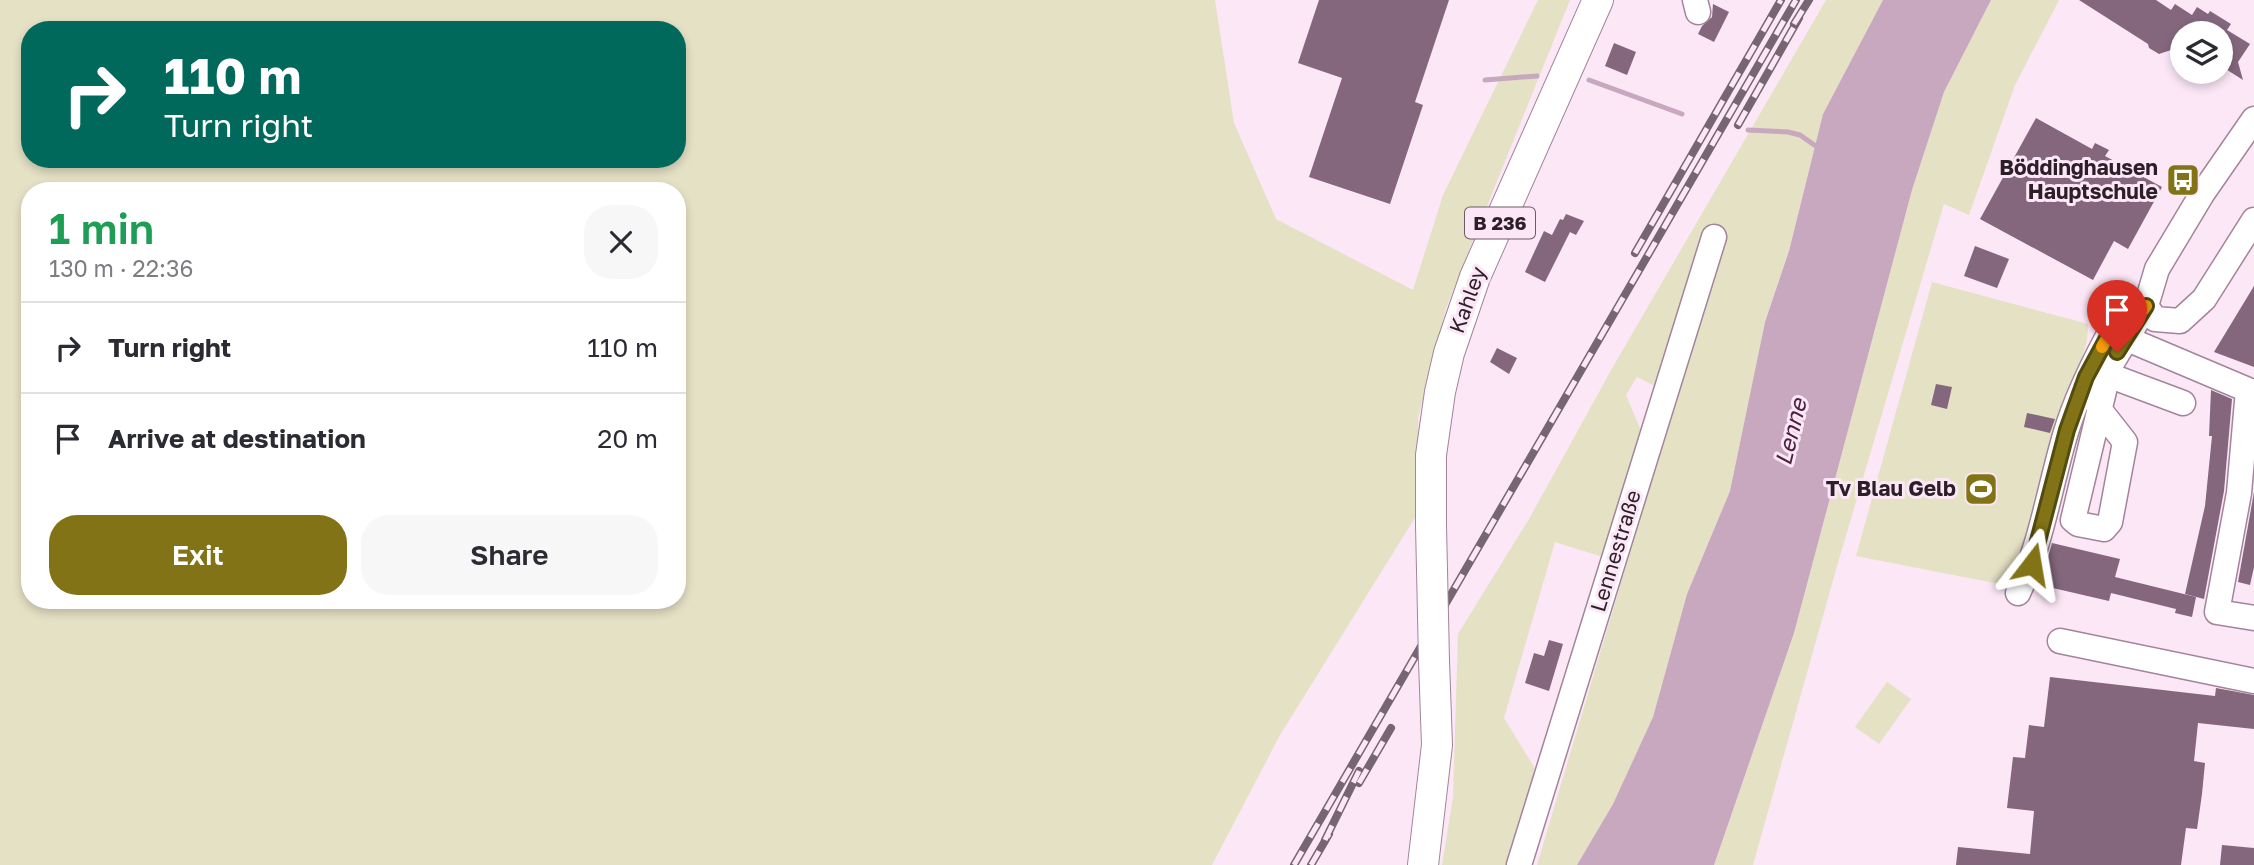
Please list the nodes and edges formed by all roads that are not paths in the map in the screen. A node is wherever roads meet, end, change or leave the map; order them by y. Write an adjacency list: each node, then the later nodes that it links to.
1 (1598, 0): 14 (main road, Kahley / B 236, bridge)
2 (2254, 119): 5 (street)
3 (2254, 220): 5 (street)
4 (1714, 237): 15 (street, Lennestraße)
5 (2146, 306): 6 (street); 10 (street)
6 (2125, 338): 7 (street); 11 (street)
7 (2108, 375): 8 (street); 9 (street)
8 (2183, 403)
9 (2099, 409)
10 (2018, 593)
11 (2254, 618)
12 (2060, 641): 13 (street)
13 (2254, 681)
14 (1423, 865)
15 (1519, 865)

